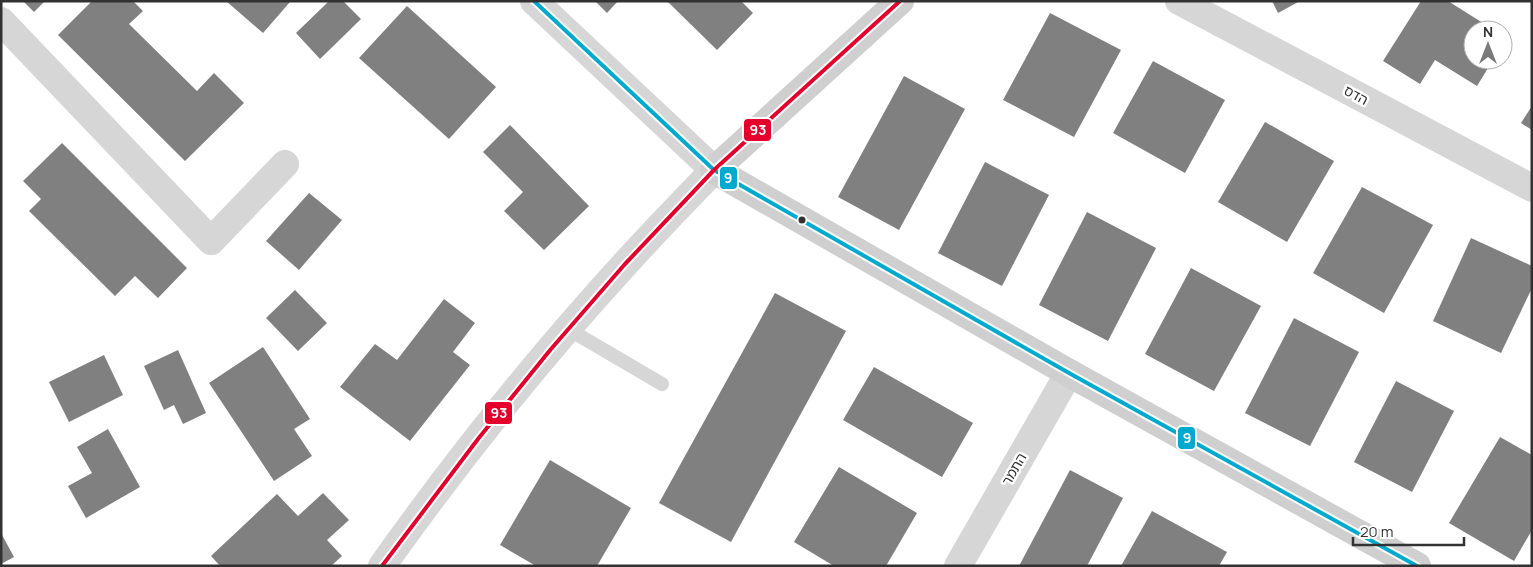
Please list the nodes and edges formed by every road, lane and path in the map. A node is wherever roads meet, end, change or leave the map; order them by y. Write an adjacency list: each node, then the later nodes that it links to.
1 (534, 1): 6 (street)
2 (900, 1): 6 (street)
3 (1179, 1): 7 (street, הדס)
4 (1, 21): 5 (street)
5 (285, 164)
6 (714, 170): 8 (street); 9 (street)
7 (1532, 188)
8 (568, 329): 10 (lane); 11 (street)
9 (1069, 373): 12 (street, התמר); 13 (street)
10 (662, 384)
11 (382, 566)
12 (958, 566)
13 (1417, 566)

